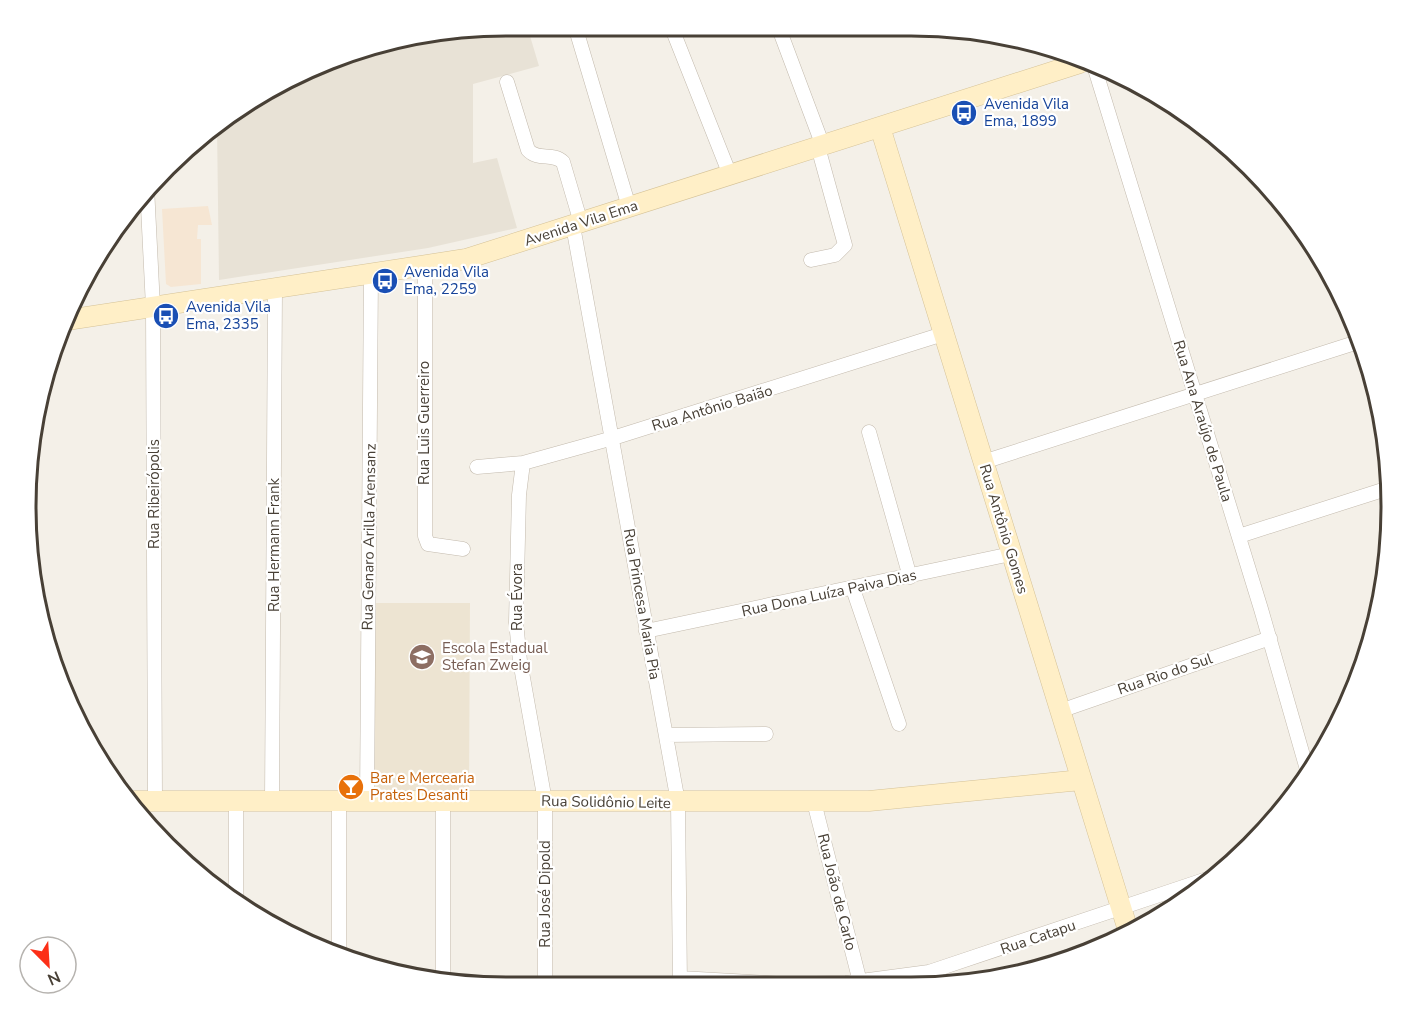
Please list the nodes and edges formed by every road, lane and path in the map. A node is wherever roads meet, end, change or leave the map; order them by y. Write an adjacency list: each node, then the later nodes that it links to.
1 (578, 36): 11 (street)
2 (675, 36): 9 (street)
3 (782, 36): 8 (street)
4 (1073, 65): 7 (main road, Avenida Vila Ema)
5 (1097, 75): 21 (street, Rua Ana Araújo de Paula)
6 (507, 82): 12 (street, Rua Princesa Maria Pia)
7 (880, 127): 8 (main road, Avenida Vila Ema); 19 (main road, Rua Antônio Gomes)
8 (821, 147): 9 (main road, Avenida Vila Ema); 13 (street)
9 (730, 175): 11 (main road, Avenida Vila Ema)
10 (150, 200): 17 (street, Rua Ribeirópolis)
11 (629, 207): 12 (main road, Avenida Vila Ema)
12 (577, 224): 14 (main road, Avenida Vila Ema); 23 (street, Rua Princesa Maria Pia)
13 (811, 260)
14 (425, 265): 15 (main road, Avenida Vila Ema); 29 (street, Rua Luis Guerreiro)
15 (371, 273): 16 (main road, Avenida Vila Ema); 44 (street, Rua Genaro Arilla Arensanz)
16 (275, 288): 17 (main road, Avenida Vila Ema); 48 (street, Rua Hermann Frank)
17 (153, 307): 18 (main road, Avenida Vila Ema); 47 (street, Rua Ribeirópolis)
18 (75, 319)
19 (943, 334): 23 (street, Rua Antônio Baião); 24 (main road, Rua Antônio Gomes)
20 (1352, 344): 21 (street)
21 (1195, 395): 24 (street); 28 (street, Rua Ana Araújo de Paula)
22 (869, 432): 31 (street)
23 (613, 438): 25 (street, Rua Antônio Baião); 33 (street, Rua Princesa Maria Pia)
24 (983, 462): 30 (main road, Rua Antônio Gomes)
25 (523, 463): 26 (street, Rua Antônio Baião); 46 (street, Rua Évora)
26 (477, 467)
27 (1380, 491): 28 (street)
28 (1239, 536): 34 (street, Rua Ana Araújo de Paula)
29 (463, 549)
30 (1011, 554): 31 (street, Rua Dona Luíza Paiva Dias); 35 (main road, Rua Antônio Gomes)
31 (910, 576): 32 (street, Rua Dona Luíza Paiva Dias)
32 (853, 589): 33 (street, Rua Dona Luíza Paiva Dias); 36 (street)
33 (646, 631): 38 (street, Rua Princesa Maria Pia)
34 (1269, 638): 35 (street, Rua Rio do Sul); 39 (street, Rua Ana Araújo de Paula)
35 (1060, 711): 40 (main road, Rua Antônio Gomes)
36 (899, 724)
37 (766, 734): 38 (street)
38 (666, 735): 49 (street, Rua Princesa Maria Pia)
39 (1305, 763)
40 (1081, 780): 50 (main road, Rua Solidônio Leite); 53 (main road, Rua Antônio Gomes)
41 (140, 801): 47 (main road, Rua Solidônio Leite)
42 (236, 801): 47 (main road, Rua Solidônio Leite); 48 (main road, Rua Solidônio Leite); 52 (street)
43 (339, 801): 44 (main road, Rua Solidônio Leite); 48 (main road, Rua Solidônio Leite); 55 (street)
44 (367, 801): 45 (main road, Rua Solidônio Leite)
45 (443, 801): 46 (main road, Rua Solidônio Leite); 56 (street)
46 (545, 801): 49 (main road, Rua Solidônio Leite); 58 (street, Rua José Dipold)
47 (155, 802)
48 (272, 802)
49 (678, 802): 50 (main road, Rua Solidônio Leite); 59 (street, Rua Princesa Maria Pia)
50 (814, 802): 60 (street, Rua João de Carlo)
51 (1190, 885): 53 (street, Rua Catapu)
52 (236, 892)
53 (1121, 909): 54 (main road, Rua Antônio Gomes); 57 (street, Rua Catapu)
54 (1126, 924)
55 (339, 946)
56 (443, 973)
57 (936, 976)
58 (545, 977)
59 (680, 977)
60 (859, 977)

